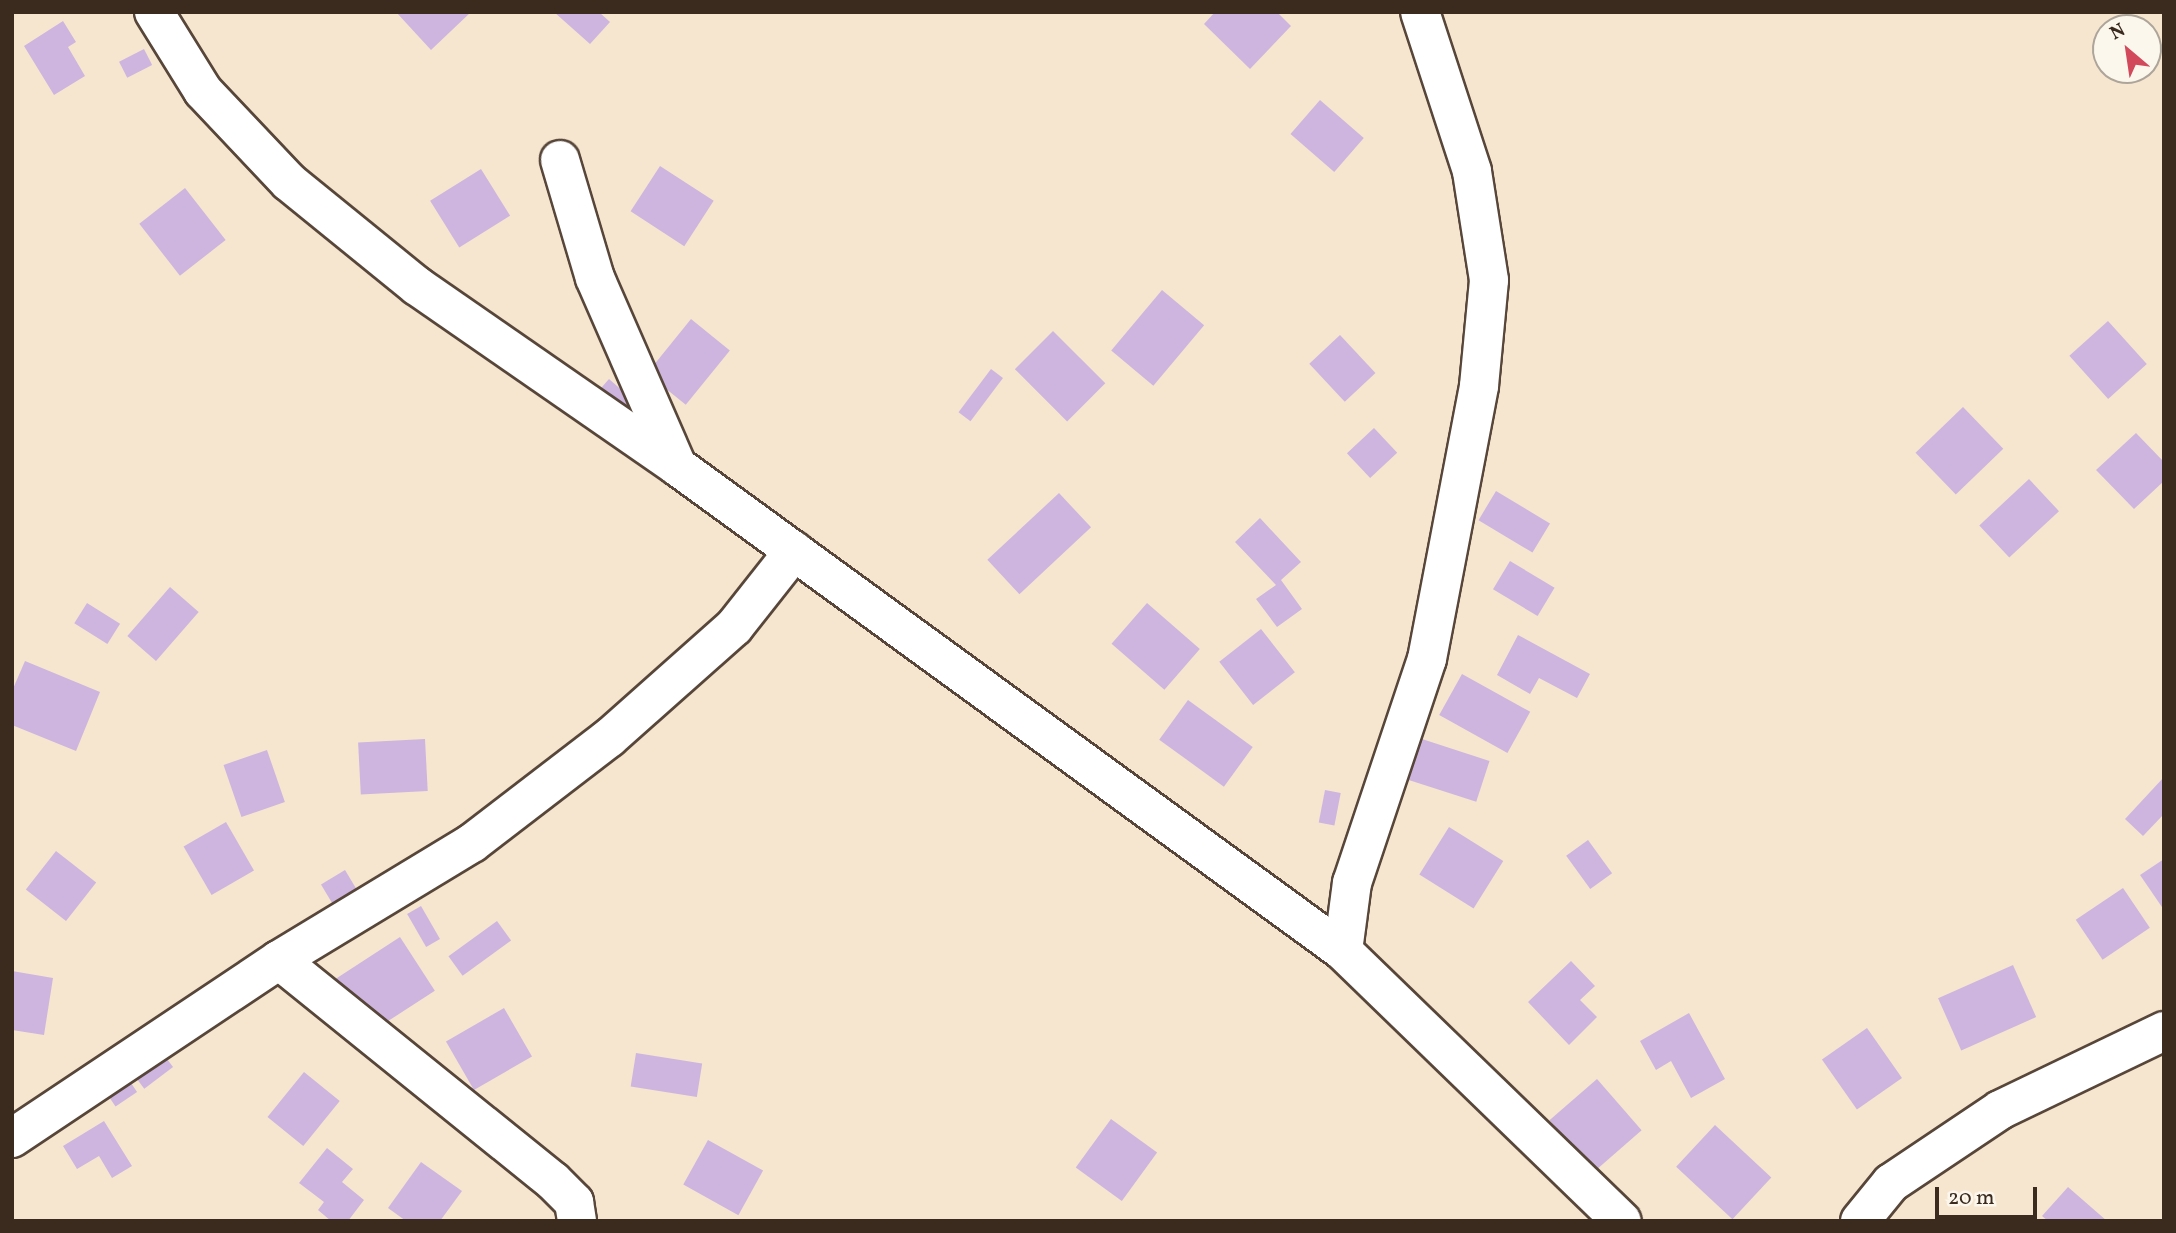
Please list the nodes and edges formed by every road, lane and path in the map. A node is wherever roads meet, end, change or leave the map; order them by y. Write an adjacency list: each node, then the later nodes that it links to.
1 (154, 12): 4 (street)
2 (1420, 12): 6 (street)
3 (560, 160): 4 (street)
4 (677, 466): 5 (street)
5 (794, 551): 6 (street); 7 (street)
6 (1343, 951): 11 (street)
7 (279, 960): 9 (street); 10 (street)
8 (2164, 1031): 12 (street)
9 (12, 1138)
10 (577, 1221)
11 (1622, 1221)
12 (1860, 1221)

